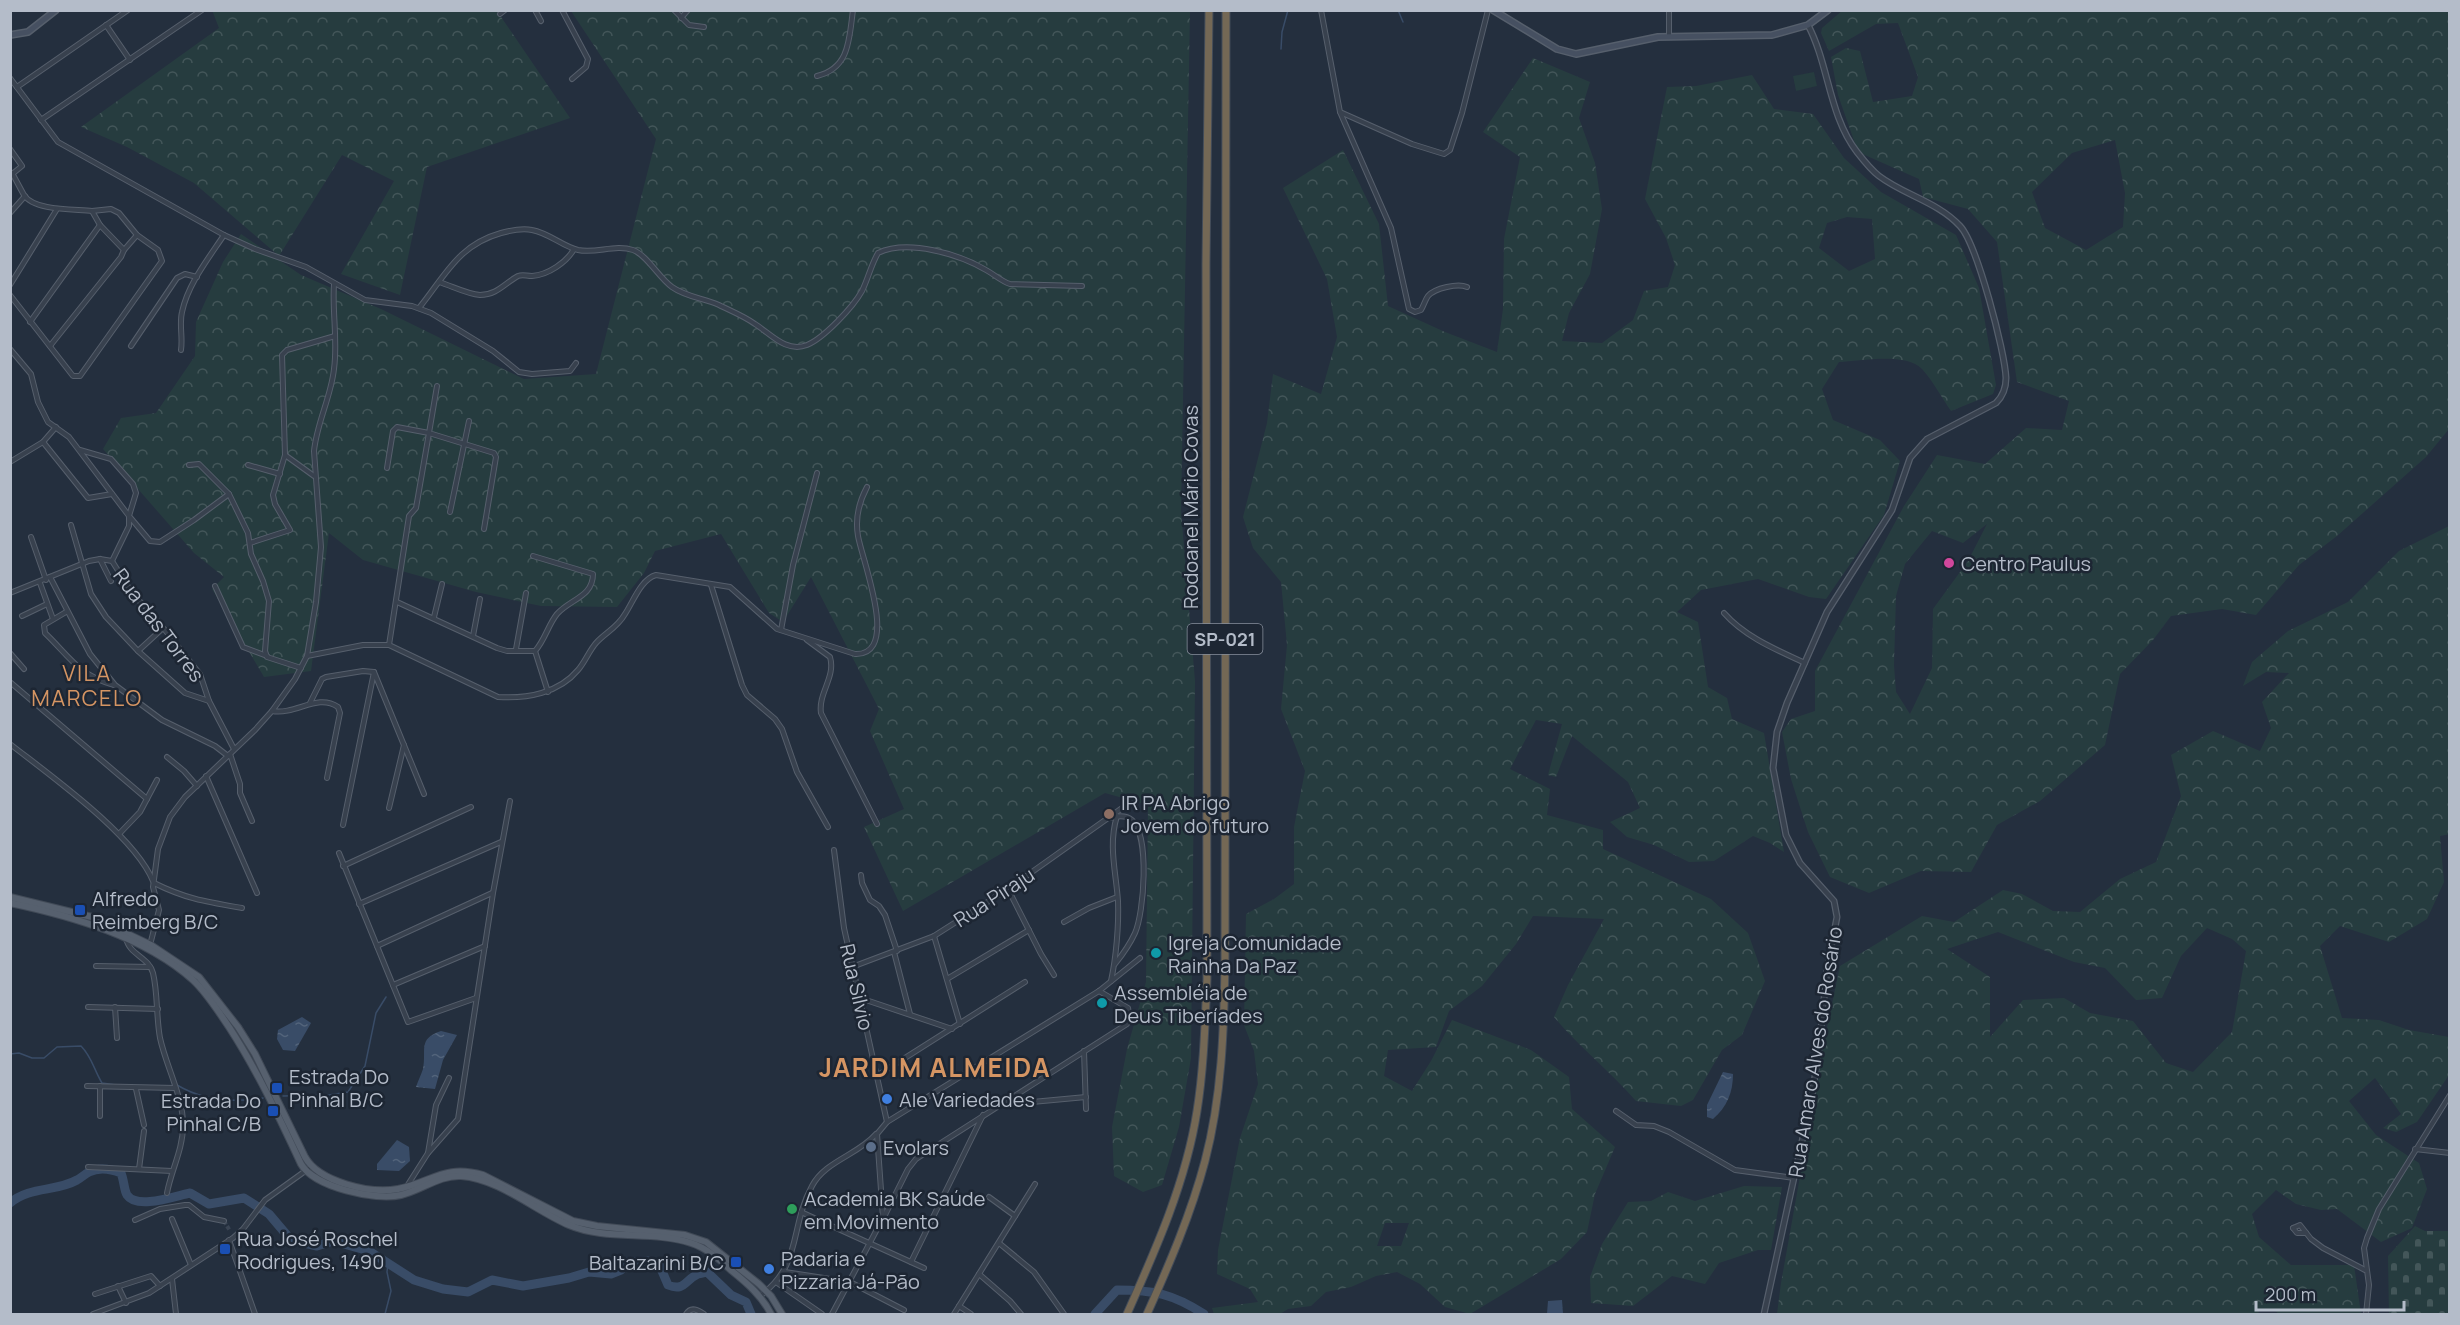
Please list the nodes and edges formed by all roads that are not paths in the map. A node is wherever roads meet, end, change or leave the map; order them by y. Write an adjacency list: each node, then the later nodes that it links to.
1 (56, 10): 23 (main road)
2 (128, 10): 20 (street)
3 (202, 10): 25 (street)
4 (505, 10): 17 (street)
5 (535, 10): 19 (street)
6 (562, 10): 28 (street)
7 (675, 10): 18 (street)
8 (688, 10): 18 (street)
9 (853, 10): 26 (street)
10 (1209, 10): 258 (highway, Rodoanel Mário Covas / SP-021)
11 (1226, 10): 259 (highway, Rodoanel Mário Covas / SP-021)
12 (1321, 10): 30 (street)
13 (1488, 10): 30 (street)
14 (1493, 10): 24 (main road)
15 (1669, 10): 24 (street)
16 (1828, 10): 21 (main road)
17 (500, 14)
18 (681, 18): 22 (street)
19 (541, 21)
20 (106, 25): 25 (street); 29 (street)
21 (1808, 25): 24 (main road); 113 (street, Rua Amaro Alves do Rosário)
22 (704, 27)
23 (10, 35)
24 (1668, 37)
25 (130, 60): 31 (street)
26 (817, 76)
27 (10, 78): 29 (street)
28 (572, 80)
29 (17, 87): 31 (street)
30 (1340, 112): 48 (street)
31 (41, 120): 40 (street)
32 (10, 149): 33 (street)
33 (11, 174): 34 (street)
34 (24, 196): 35 (street); 37 (street)
35 (57, 208): 36 (street); 46 (street)
36 (92, 211): 38 (street); 39 (street)
37 (10, 213)
38 (100, 225): 42 (street); 51 (street)
39 (137, 235): 42 (street); 53 (street)
40 (224, 235): 43 (street); 45 (street)
41 (574, 249): 44 (street); 44 (street); 47 (street)
42 (124, 250): 53 (street)
43 (197, 277): 54 (street); 56 (street)
44 (439, 282): 50 (street)
45 (334, 284): 50 (street); 52 (street)
46 (10, 285)
47 (1082, 286)
48 (1467, 287)
49 (10, 295): 51 (street)
50 (419, 308): 57 (street)
51 (30, 322): 53 (street)
52 (335, 336): 65 (street); 72 (street)
53 (50, 346)
54 (131, 346)
55 (10, 349): 60 (street)
56 (181, 350)
57 (576, 363)
58 (438, 386): 61 (street)
59 (469, 421): 63 (street)
60 (56, 427): 62 (street); 64 (street)
61 (429, 433): 63 (street); 69 (street); 95 (street)
62 (43, 442): 66 (street); 74 (street)
63 (463, 444): 76 (street); 79 (street)
64 (80, 450): 74 (street); 77 (street)
65 (285, 454): 71 (street); 72 (street)
66 (10, 462)
67 (189, 465): 75 (street)
68 (248, 465): 71 (street)
69 (387, 468)
70 (817, 473): 103 (street)
71 (280, 474): 81 (street)
72 (314, 476): 111 (street)
73 (867, 487): 105 (street)
74 (112, 494): 77 (street)
75 (229, 494): 77 (street); 81 (street)
76 (450, 512)
77 (129, 516): 84 (street)
78 (71, 525): 85 (street)
79 (484, 529)
80 (31, 537): 86 (street)
81 (250, 543): 112 (street)
82 (533, 556): 109 (street)
83 (100, 559): 84 (street, Rua das Torres); 85 (street, Rua das Torres); 87 (street)
84 (112, 561): 102 (street, Rua das Torres)
85 (82, 564): 86 (street, Rua das Torres); 108 (street)
86 (48, 579): 88 (street, Rua das Torres); 97 (street)
87 (111, 581)
88 (40, 583): 93 (street, Rua das Torres); 96 (street)
89 (442, 584): 100 (street)
90 (711, 585): 103 (street); 119 (street); 143 (street)
91 (215, 586): 112 (street)
92 (525, 593): 107 (street)
93 (10, 594)
94 (480, 599): 104 (street)
95 (397, 602): 100 (street); 106 (street)
96 (47, 604): 99 (street); 101 (street)
97 (66, 612): 101 (street); 118 (street)
98 (1724, 613): 113 (street)
99 (22, 616)
100 (434, 617): 104 (street)
101 (53, 619): 118 (street)
102 (163, 627): 108 (street); 120 (street, Rua das Torres)
103 (781, 630): 105 (street)
104 (473, 636): 107 (street)
105 (805, 638): 141 (street)
106 (388, 645): 111 (street); 119 (street)
107 (516, 649): 109 (street)
108 (138, 651): 120 (street)
109 (535, 651): 119 (street)
110 (10, 653): 115 (street)
111 (307, 656): 114 (street)
112 (267, 657): 114 (street)
113 (1806, 663): 212 (street, Rua Amaro Alves do Rosário)
114 (301, 668): 122 (street)
115 (24, 669)
116 (374, 672): 121 (street); 124 (street); 142 (street)
117 (10, 682): 133 (street)
118 (115, 685): 126 (street)
119 (548, 692)
120 (209, 701): 125 (street, Rua das Torres)
121 (309, 704): 122 (street); 129 (street)
122 (272, 711): 125 (street)
123 (10, 744): 144 (street)
124 (404, 744): 132 (street); 137 (street)
125 (234, 750): 126 (street)
126 (229, 755): 128 (street); 140 (street)
127 (167, 757): 131 (street)
128 (206, 776): 131 (street); 154 (street)
129 (327, 778)
130 (157, 780): 133 (street)
131 (197, 786): 149 (street)
132 (424, 794)
133 (147, 799): 144 (street)
134 (510, 801): 145 (street)
135 (1125, 806): 139 (street, Rua Piraju)
136 (471, 807): 150 (street)
137 (389, 808)
138 (1117, 816): 139 (street); 157 (street); 170 (street)
139 (1108, 818): 153 (street, Rua Piraju)
140 (252, 821)
141 (877, 824)
142 (343, 825)
143 (828, 827)
144 (119, 834): 148 (street)
145 (502, 842): 155 (street); 159 (street)
146 (834, 850): 173 (street, Rua Silvio)
147 (339, 853): 150 (street)
148 (142, 860): 149 (street); 152 (street)
149 (156, 864): 152 (street)
150 (343, 866): 159 (street)
151 (861, 875): 168 (street)
152 (154, 883): 160 (street); 167 (street)
153 (1008, 889): 162 (street); 164 (street, Rua Piraju)
154 (257, 893)
155 (493, 893): 165 (street); 166 (street)
156 (10, 897): 163 (main road)
157 (1118, 897): 161 (street); 170 (street)
158 (10, 903): 163 (main road)
159 (359, 904): 166 (street)
160 (242, 908)
161 (1064, 922)
162 (1029, 930): 174 (street); 175 (street)
163 (127, 936): 167 (main road); 172 (street)
164 (934, 936): 168 (street, Rua Piraju); 175 (street)
165 (486, 945): 178 (street); 180 (street)
166 (377, 946): 178 (street)
167 (149, 947): 210 (main road)
168 (896, 951): 173 (street, Rua Piraju); 185 (street)
169 (1140, 958): 177 (street)
170 (1115, 964): 177 (street)
171 (96, 966): 172 (street)
172 (151, 967): 184 (street)
173 (852, 967): 181 (street, Rua Silvio)
174 (1054, 975)
175 (946, 979): 186 (street)
176 (1025, 982): 186 (street)
177 (1111, 982): 179 (street)
178 (393, 985): 180 (street)
179 (1099, 991): 189 (street); 203 (street)
180 (477, 998): 206 (street)
181 (859, 998): 185 (street); 190 (street, Rua Silvio)
182 (88, 1007): 183 (street)
183 (115, 1007): 184 (street); 188 (street)
184 (158, 1009): 194 (street)
185 (910, 1014): 187 (street)
186 (960, 1024): 187 (street)
187 (952, 1029): 190 (street)
188 (117, 1038)
189 (1084, 1051): 197 (street); 198 (street)
190 (878, 1075): 203 (street, Rua Silvio)
191 (449, 1078): 206 (street)
192 (87, 1086): 193 (street)
193 (100, 1086): 195 (street); 202 (street)
194 (175, 1088): 195 (street); 211 (street)
195 (136, 1089): 209 (street)
196 (2450, 1095): 205 (street)
197 (1086, 1097): 198 (street); 199 (street)
198 (1000, 1105): 201 (street)
199 (1086, 1110)
200 (1616, 1111): 212 (street)
201 (984, 1115): 219 (street); 229 (street)
202 (100, 1116)
203 (887, 1122): 204 (street)
204 (877, 1134): 217 (street); 219 (street)
205 (2415, 1149): 207 (street); 232 (street)
206 (428, 1153): 214 (street)
207 (2450, 1153)
208 (88, 1167): 209 (street)
209 (139, 1169): 211 (street)
210 (308, 1169): 214 (main road); 225 (street); 241 (main road)
211 (172, 1171): 215 (street)
212 (1795, 1178): 260 (street, Rua Amaro Alves do Rosário)
213 (1035, 1184): 218 (street)
214 (407, 1186): 241 (main road)
215 (167, 1193)
216 (989, 1197): 218 (street)
217 (801, 1212): 227 (street); 233 (street)
218 (1015, 1216): 228 (street)
219 (883, 1218): 227 (street)
220 (172, 1219): 230 (street)
221 (135, 1220): 222 (street)
222 (224, 1221)
223 (230, 1231): 225 (street)
224 (2306, 1233): 232 (street)
225 (234, 1237): 226 (street)
226 (229, 1240): 230 (street); 247 (street)
227 (870, 1242): 229 (street); 236 (street)
228 (999, 1243): 234 (street); 257 (street)
229 (911, 1262): 231 (street)
230 (191, 1265): 235 (street)
231 (924, 1268)
232 (2366, 1270): 261 (street)
233 (784, 1272): 236 (street); 237 (street)
234 (979, 1274): 243 (street); 256 (street)
235 (172, 1279): 239 (street); 246 (street)
236 (850, 1282): 244 (street); 253 (street)
237 (775, 1283): 241 (street); 252 (street)
238 (118, 1286): 239 (street); 240 (street); 242 (street)
239 (159, 1286): 242 (street)
240 (95, 1294)
241 (765, 1294): 250 (main road); 251 (main road)
242 (126, 1303): 245 (street)
243 (959, 1306): 254 (street); 255 (street)
244 (904, 1310)
245 (93, 1314)
246 (176, 1314)
247 (255, 1314)
248 (686, 1314): 249 (street)
249 (704, 1314)
250 (771, 1314)
251 (782, 1314)
252 (822, 1314)
253 (832, 1314)
254 (954, 1314)
255 (971, 1314)
256 (1022, 1314)
257 (1064, 1314)
258 (1127, 1314)
259 (1147, 1314)
260 (1764, 1314)
261 (2366, 1314)

